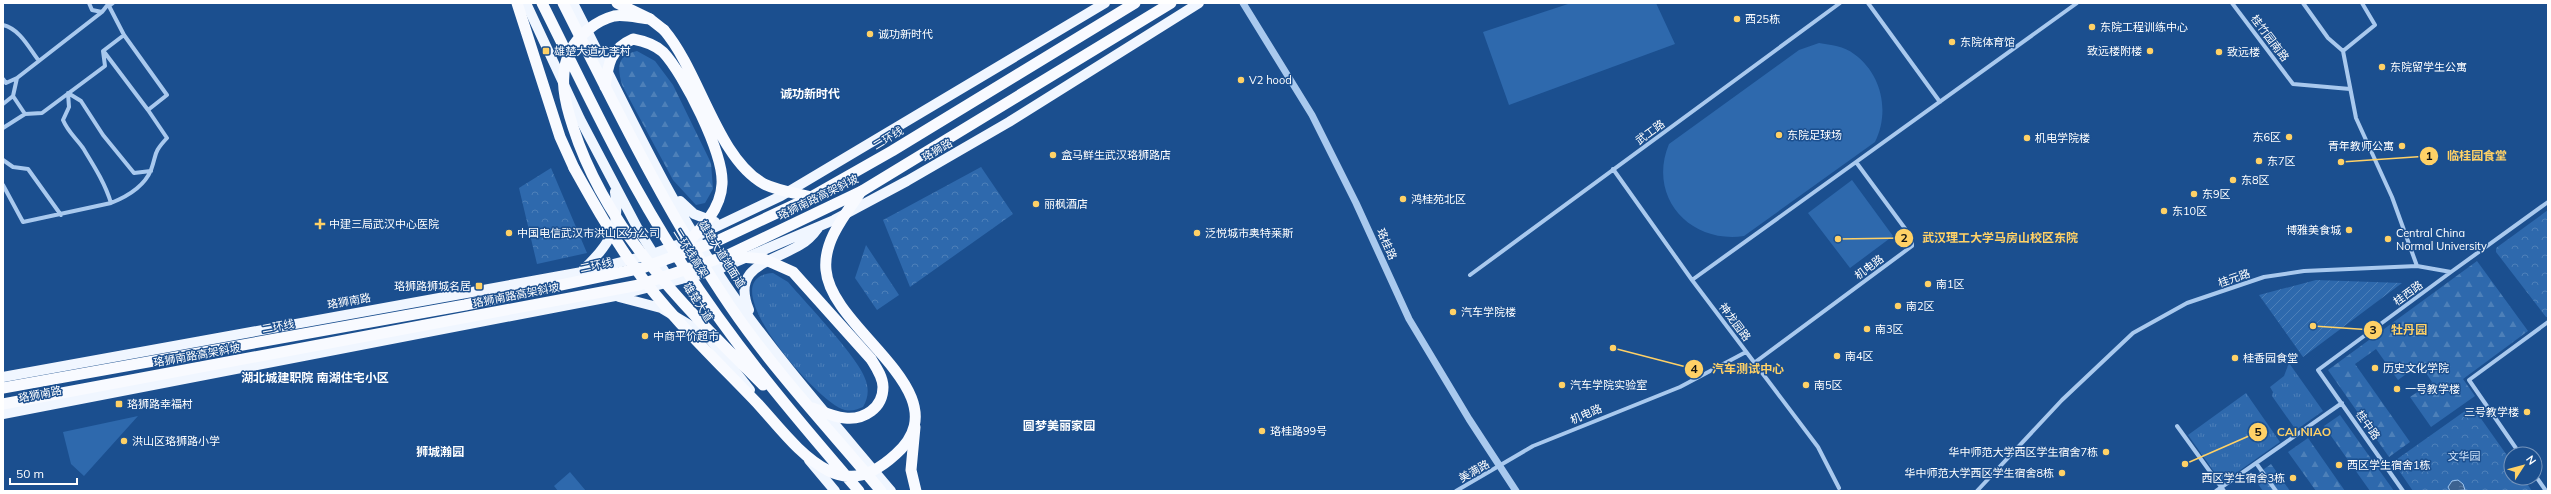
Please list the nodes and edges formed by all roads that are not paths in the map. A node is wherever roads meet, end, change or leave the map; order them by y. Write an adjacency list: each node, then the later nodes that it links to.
1 (89, 3): 20 (street)
2 (517, 3): 78 (highway, bridge)
3 (526, 3): 43 (main road)
4 (542, 3): 76 (highway, 二环线高架, bridge)
5 (562, 3): 29 (highway, bridge)
6 (573, 3): 44 (main road, 雄楚大道地面道)
7 (617, 3): 21 (highway)
8 (1105, 3): 50 (main road)
9 (1136, 3): 46 (highway, 二环线)
10 (1171, 3): 45 (highway, 珞狮南路高架斜坡)
11 (1199, 3): 51 (main road, 珞狮路)
12 (1243, 3): 81 (street, 珞桂路)
13 (1840, 3): 40 (street, 武工路)
14 (1868, 3): 33 (street)
15 (2077, 3): 33 (street)
16 (2232, 3): 30 (street, 桂竹园南路)
17 (2303, 3): 25 (street)
18 (2362, 3): 25 (street)
19 (110, 4): 20 (street); 23 (street)
20 (102, 12): 26 (street)
21 (650, 18): 46 (highway, bridge); 76 (highway, bridge)
22 (3, 25): 26 (street)
23 (124, 35): 24 (street); 35 (street)
24 (103, 51): 31 (street); 35 (street)
25 (2343, 51): 30 (street)
26 (39, 61): 27 (street)
27 (17, 78): 28 (street); 32 (street)
28 (3, 79)
29 (603, 82): 55 (highway, bridge); 74 (highway, bridge)
30 (2350, 88): 56 (street)
31 (68, 93): 36 (street); 41 (street); 48 (street)
32 (13, 96): 34 (street); 36 (street)
33 (1940, 102): 39 (street)
34 (3, 104)
35 (148, 110): 41 (street)
36 (25, 114): 37 (street)
37 (3, 128)
38 (3, 160): 49 (street)
39 (1856, 162): 61 (street); 68 (street, 机电路)
40 (1613, 169): 60 (street, 武工路); 61 (street, 神龙园路)
41 (151, 171): 48 (street)
42 (3, 184): 49 (street)
43 (614, 184): 53 (main road); 58 (main road)
44 (668, 188): 50 (main road); 52 (main road, 雄楚大道地面道)
45 (862, 191): 54 (highway, 珞狮南路高架斜坡, bridge); 78 (highway, bridge)
46 (811, 197): 55 (highway, 二环线, bridge)
47 (2548, 202): 59 (street)
48 (111, 203): 49 (street)
49 (61, 215)
50 (731, 222): 52 (main road)
51 (821, 226): 57 (main road, 珞狮路); 66 (main road)
52 (697, 237): 53 (main road, 珞狮南路); 57 (main road, 雄楚大道地面道)
53 (653, 254): 58 (main road, 珞狮南路); 62 (main road)
54 (726, 256): 73 (highway, 珞狮南路高架斜坡, bridge); 74 (highway, bridge)
55 (664, 261): 71 (highway, 二环线, bridge)
56 (2417, 266): 59 (street, 桂元路); 91 (street, 桂元路)
57 (717, 270): 62 (main road, 珞狮路); 66 (main road, 雄楚大道地面道)
58 (582, 272): 70 (main road, 珞狮南路)
59 (2451, 272): 69 (street, 桂西路)
60 (1470, 275)
61 (1692, 280): 67 (street, 神龙园路)
62 (671, 284): 63 (main road, 珞狮南路); 65 (main road, 雄楚大道)
63 (615, 296): 65 (main road); 75 (main road, 珞狮南路)
64 (2548, 322): 79 (street)
65 (704, 334): 84 (main road)
66 (764, 338): 87 (main road, 雄楚大道地面道)
67 (1746, 352): 68 (street, 神龙园路); 81 (street, 机电路)
68 (1754, 363): 82 (street, 神龙园路)
69 (2318, 370): 72 (street, 桂中路)
70 (3, 377)
71 (3, 388)
72 (2342, 403): 80 (street); 94 (street, 桂中路)
73 (3, 404)
74 (811, 407): 86 (highway, bridge)
75 (3, 414)
76 (797, 419): 85 (highway, 二环线高架, bridge)
77 (2178, 426): 83 (street)
78 (915, 427): 88 (highway)
79 (2514, 446)
80 (2256, 463): 83 (street); 93 (street)
81 (1500, 467): 89 (street, 美满路); 90 (street, 珞桂路)
82 (1839, 488)
83 (2222, 489): 92 (street)
84 (835, 491)
85 (859, 491)
86 (881, 491)
87 (891, 491)
88 (916, 491)
89 (1456, 491)
90 (1516, 491)
91 (1977, 491)
92 (2216, 491)
93 (2276, 491)
94 (2404, 491)

